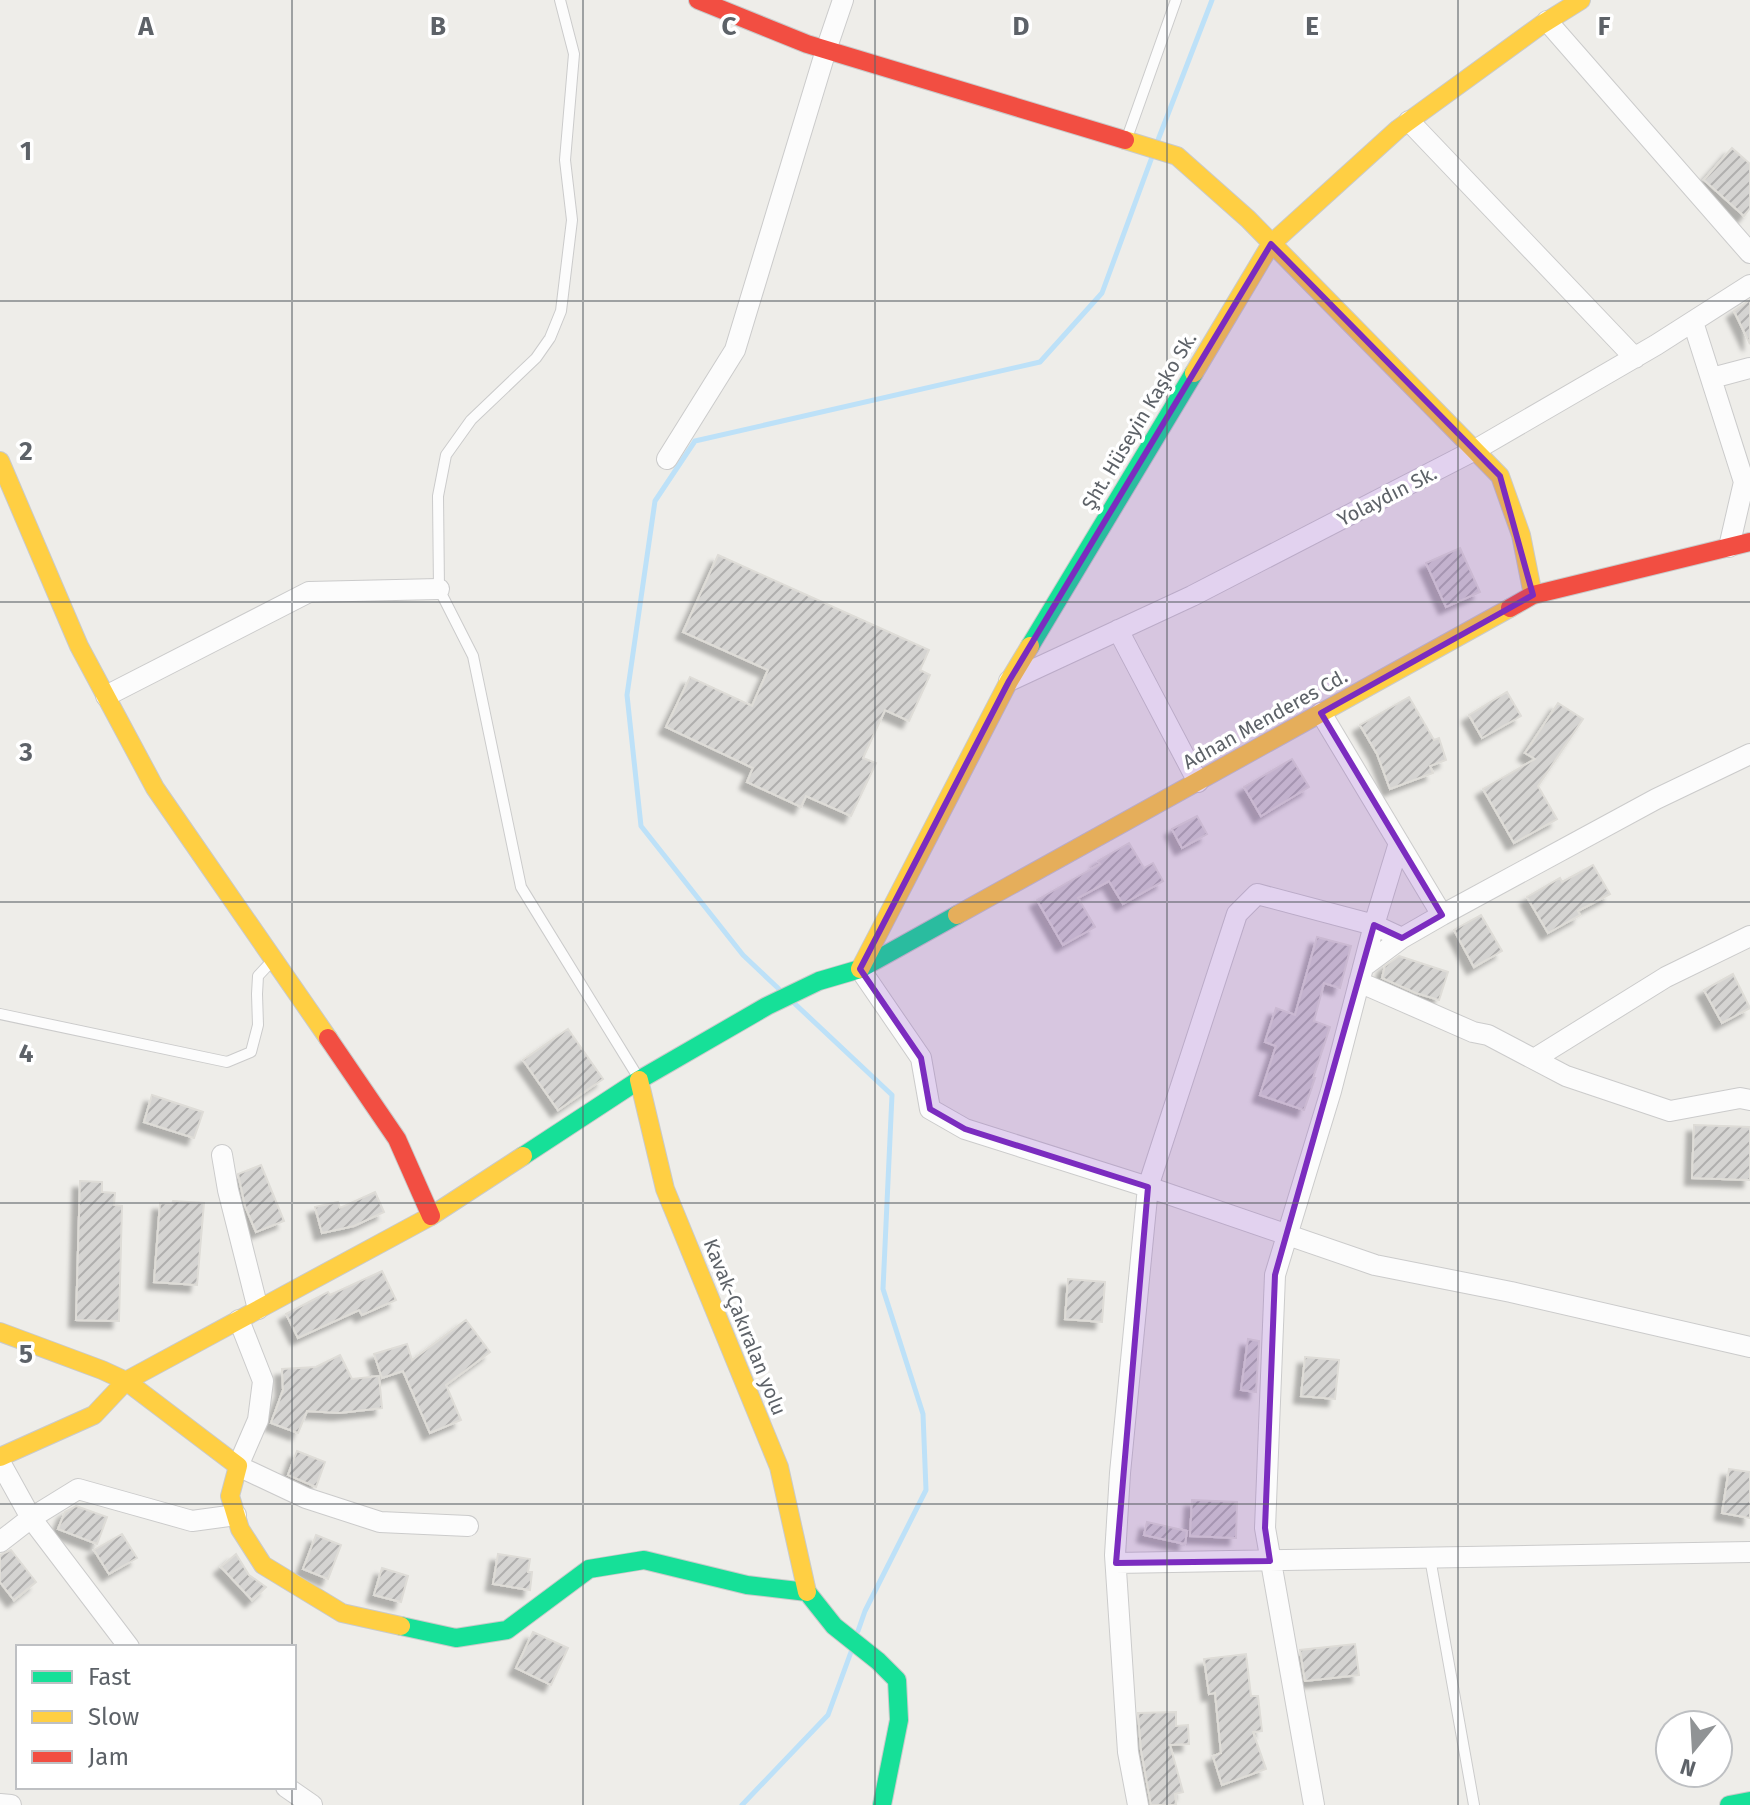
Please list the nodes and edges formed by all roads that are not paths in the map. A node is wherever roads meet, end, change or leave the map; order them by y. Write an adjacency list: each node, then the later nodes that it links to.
1 (560, 0): 22 (lane)
2 (698, 0): 7 (main road)
3 (843, 0): 7 (street)
4 (1176, 0): 9 (lane)
5 (1581, 0): 6 (main road, Şht. Hüseyin Kaşko Sk.)
6 (1547, 21): 8 (main road, Şht. Hüseyin Kaşko Sk.); 11 (street)
7 (826, 50): 9 (main road); 18 (street)
8 (1409, 121): 10 (main road, Şht. Hüseyin Kaşko Sk.); 14 (street)
9 (1133, 142): 10 (main road)
10 (1271, 244): 17 (main road); 25 (main road, Şht. Hüseyin Kaşko Sk.)
11 (1750, 253)
12 (1750, 285): 13 (street, Yolaydın Sk.)
13 (1693, 322): 14 (street, Yolaydın Sk.); 16 (street)
14 (1635, 358): 17 (street, Yolaydın Sk.)
15 (1750, 368): 16 (street)
16 (1712, 378): 21 (street)
17 (1475, 450): 23 (main road); 24 (street, Yolaydın Sk.)
18 (667, 459)
19 (0, 461): 26 (main road)
20 (1750, 542): 21 (main road, Adnan Menderes Cd.)
21 (1729, 547): 23 (main road, Adnan Menderes Cd.)
22 (439, 589): 26 (street); 40 (lane)
23 (1533, 595): 27 (main road, Adnan Menderes Cd.)
24 (1118, 630): 25 (street, Yolaydın Sk.); 29 (street)
25 (1009, 681): 36 (main road, Şht. Hüseyin Kaşko Sk.)
26 (106, 696): 35 (main road)
27 (1321, 713): 29 (main road, Adnan Menderes Cd.); 30 (street)
28 (1750, 754): 31 (street)
29 (1198, 782): 36 (main road, Adnan Menderes Cd.)
30 (1399, 843): 31 (street); 32 (street)
31 (1442, 915): 34 (street)
32 (1374, 925): 34 (street); 37 (street); 43 (street)
33 (1750, 936): 39 (street)
34 (1402, 938): 37 (street)
35 (273, 960): 38 (lane); 44 (main road)
36 (860, 969): 40 (main road, Adnan Menderes Cd.); 43 (street)
37 (1361, 974): 39 (street); 45 (street)
38 (0, 1014)
39 (1534, 1059): 41 (street)
40 (639, 1080): 44 (main road, Adnan Menderes Cd.); 61 (main road, Kavak-Çakıralan yolu)
41 (1750, 1100)
42 (222, 1155): 46 (street)
43 (1148, 1187): 45 (street); 60 (street)
44 (431, 1216): 46 (main road, Adnan Menderes Cd.)
45 (1288, 1234): 49 (street); 59 (street)
46 (258, 1309): 47 (main road, Adnan Menderes Cd.)
47 (239, 1320): 50 (main road, Adnan Menderes Cd.); 52 (street)
48 (0, 1332): 50 (main road)
49 (1750, 1347)
50 (126, 1381): 51 (main road, Adnan Menderes Cd.); 52 (main road)
51 (0, 1460): 54 (street)
52 (238, 1466): 53 (main road); 55 (street)
53 (236, 1515): 54 (street); 61 (main road)
54 (31, 1518): 56 (street); 62 (street)
55 (468, 1526)
56 (0, 1542)
57 (1750, 1552): 58 (street)
58 (1430, 1558): 59 (street); 71 (lane)
59 (1270, 1561): 60 (street); 70 (street)
60 (1116, 1563): 69 (street)
61 (807, 1592): 68 (main road)
62 (127, 1645)
63 (289, 1789): 67 (street)
64 (1750, 1801): 72 (main road)
65 (0, 1804): 66 (street)
66 (11, 1805)
67 (312, 1805)
68 (882, 1805)
69 (1138, 1805)
70 (1314, 1805)
71 (1474, 1805)
72 (1729, 1805)

